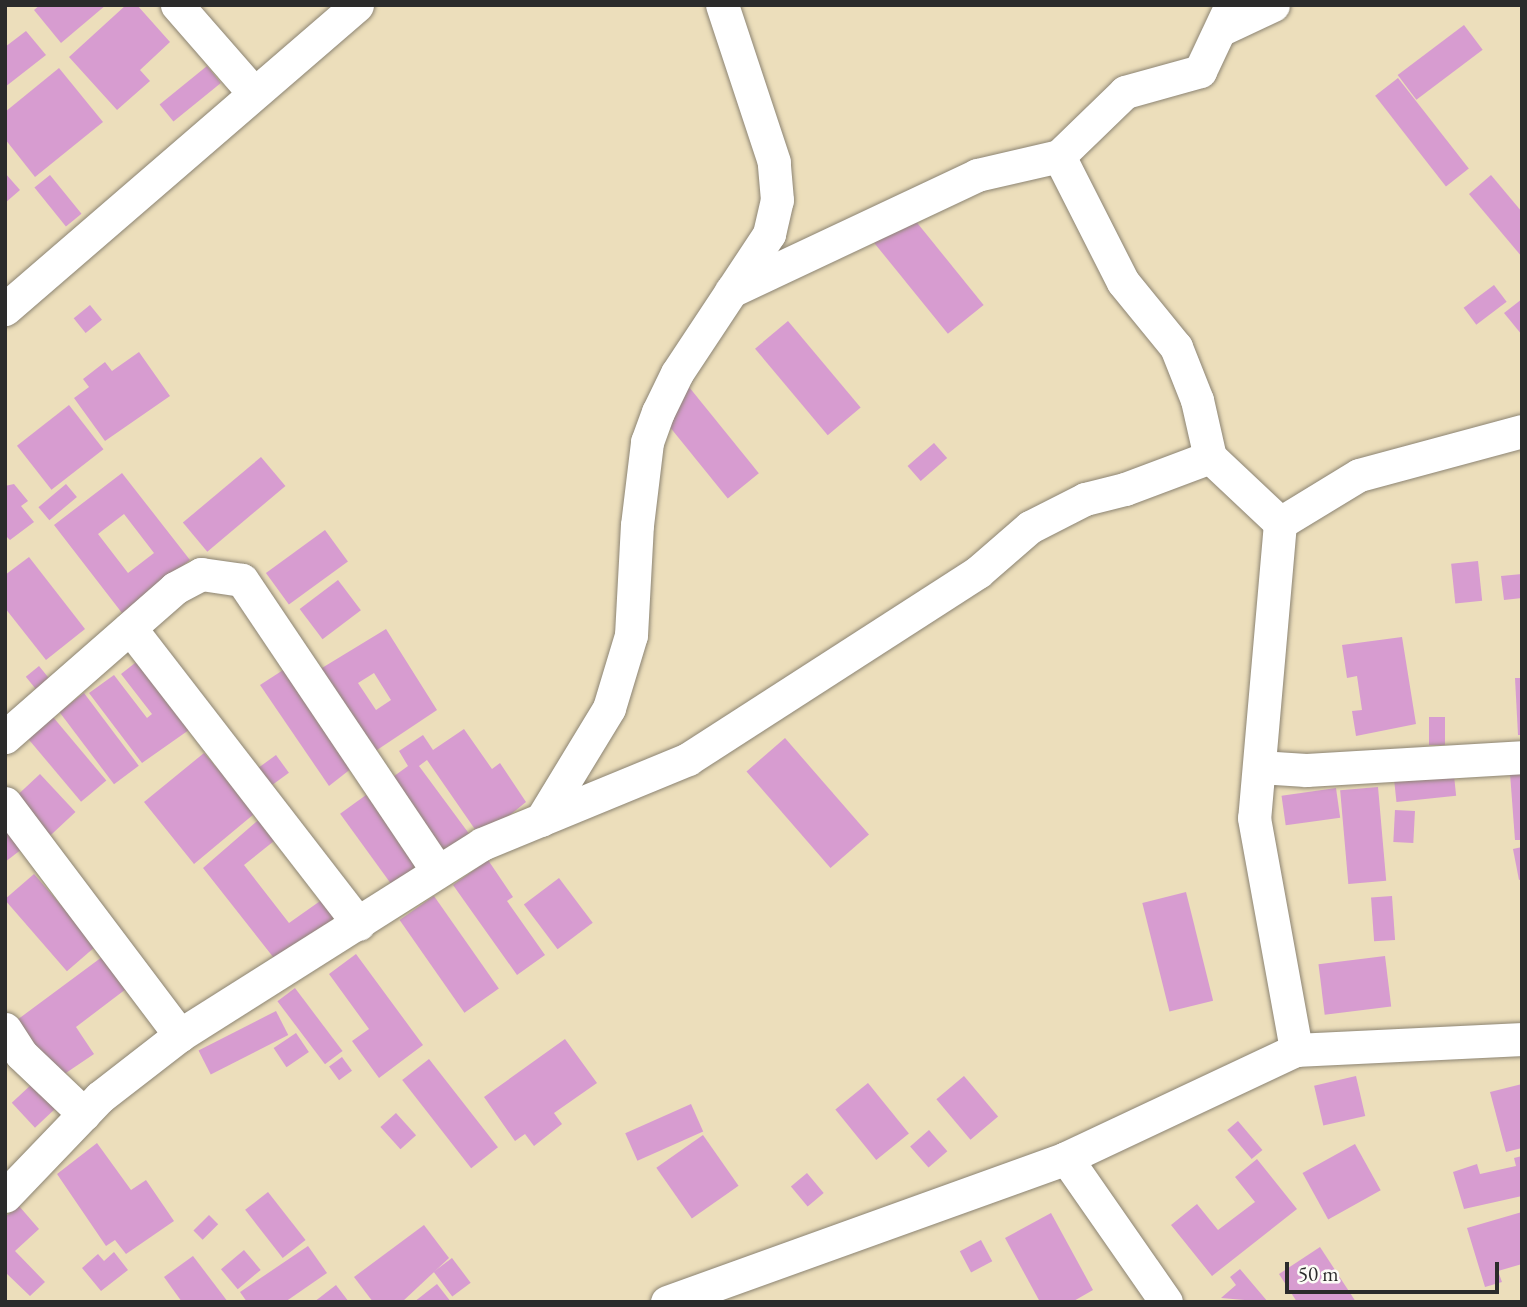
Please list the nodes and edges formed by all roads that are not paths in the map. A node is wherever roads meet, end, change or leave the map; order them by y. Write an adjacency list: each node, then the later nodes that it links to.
1 (177, 5): 6 (street)
2 (357, 5): 6 (street)
3 (722, 5): 8 (street)
4 (1273, 5): 5 (street)
5 (1227, 17): 7 (street)
6 (253, 92): 9 (street)
7 (1059, 156): 8 (street); 11 (street)
8 (731, 291): 18 (street)
9 (5, 309)
10 (1522, 431): 12 (street)
11 (1209, 457): 12 (street); 18 (street)
12 (1280, 523): 16 (street)
13 (130, 628): 14 (street); 19 (street); 20 (street)
14 (5, 737)
15 (1522, 757): 16 (street)
16 (1259, 768): 24 (street)
17 (5, 803): 22 (street)
18 (541, 820): 19 (street)
19 (436, 869): 20 (street)
20 (359, 924): 22 (street)
21 (5, 1029): 25 (street)
22 (180, 1035): 25 (street)
23 (1522, 1039): 24 (street)
24 (1296, 1050): 26 (street)
25 (84, 1114): 27 (street)
26 (1066, 1158): 28 (street); 29 (street)
27 (5, 1196)
28 (667, 1302)
29 (1166, 1302)

